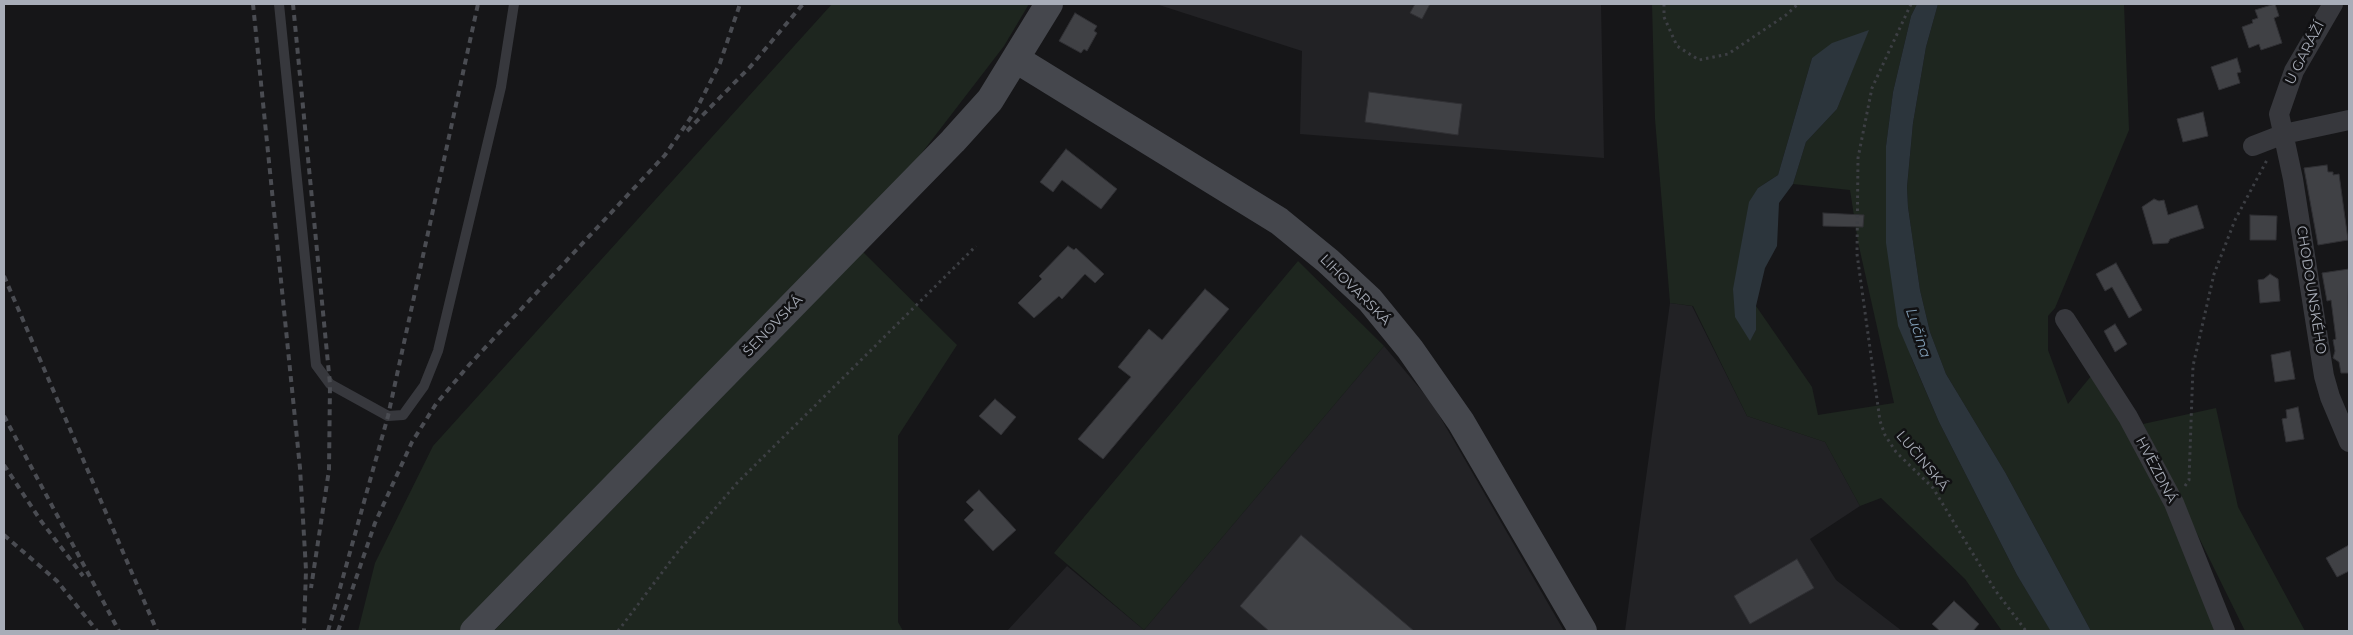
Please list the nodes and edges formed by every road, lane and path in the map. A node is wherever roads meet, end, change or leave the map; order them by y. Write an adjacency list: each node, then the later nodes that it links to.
1 (279, 4): 2 (lane)
2 (514, 4)
3 (1049, 4): 8 (street, ŠENOVSKÁ)
4 (1664, 4): 5 (path)
5 (1798, 4)
6 (1911, 4): 19 (path, LUČINSKÁ)
7 (2333, 4): 10 (street, U GARÁŽÍ)
8 (1016, 59): 16 (street, ŠENOVSKÁ); 18 (street, LIHOVARSKÁ)
9 (2349, 120): 10 (street)
10 (2284, 134): 11 (street); 14 (street, CHODOUNSKÉHO); 15 (path)
11 (2253, 146)
12 (976, 246): 17 (path)
13 (2065, 319): 15 (street, HVĚZDNÁ)
14 (2349, 442)
15 (2174, 503): 20 (street, HVĚZDNÁ)
16 (474, 631)
17 (618, 631)
18 (1583, 631)
19 (2026, 631)
20 (2225, 631)

